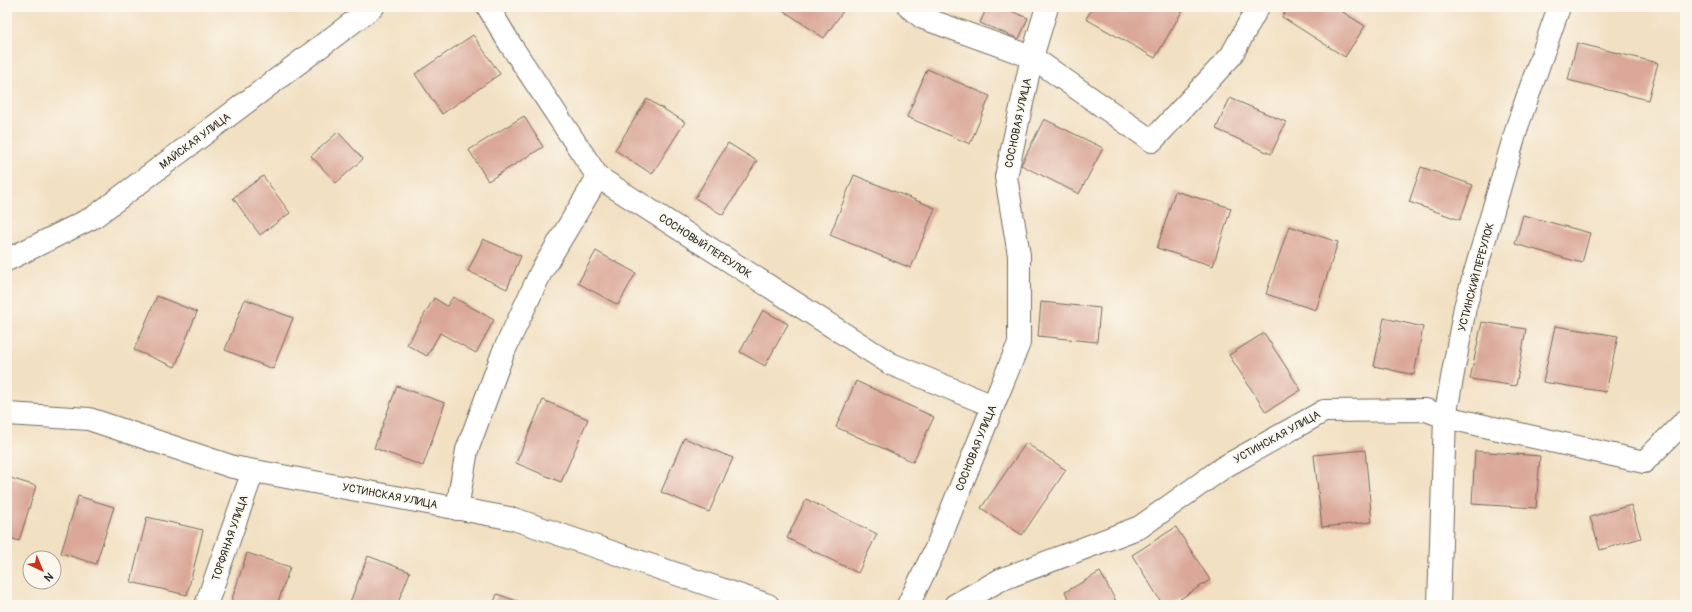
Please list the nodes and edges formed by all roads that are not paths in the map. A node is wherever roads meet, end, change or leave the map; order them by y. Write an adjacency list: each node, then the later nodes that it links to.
1 (373, 7): 9 (street, МАЙСКАЯ УЛИЦА)
2 (488, 7): 8 (street, СОСНОВЫЙ ПЕРЕУЛОК)
3 (909, 7): 7 (street)
4 (1047, 7): 7 (street, СОСНОВАЯ УЛИЦА)
5 (1258, 7): 7 (street)
6 (1560, 7): 12 (street, УСТИНСКИЙ ПЕРЕУЛОК)
7 (1032, 57): 10 (street, СОСНОВАЯ УЛИЦА)
8 (598, 177): 10 (street, СОСНОВЫЙ ПЕРЕУЛОК); 15 (street)
9 (7, 260)
10 (993, 406): 18 (street, СОСНОВАЯ УЛИЦА)
11 (7, 414): 14 (street, УСТИНСКАЯ УЛИЦА)
12 (1445, 418): 13 (street, УСТИНСКАЯ УЛИЦА); 19 (street, УСТИНСКАЯ УЛИЦА); 20 (street, УСТИНСКИЙ ПЕРЕУЛОК)
13 (1685, 421)
14 (253, 470): 15 (street, УСТИНСКАЯ УЛИЦА); 16 (street, ТОРФЯНАЯ УЛИЦА)
15 (457, 509): 17 (street, УСТИНСКАЯ УЛИЦА)
16 (206, 605)
17 (768, 605)
18 (908, 605)
19 (955, 605)
20 (1439, 605)

